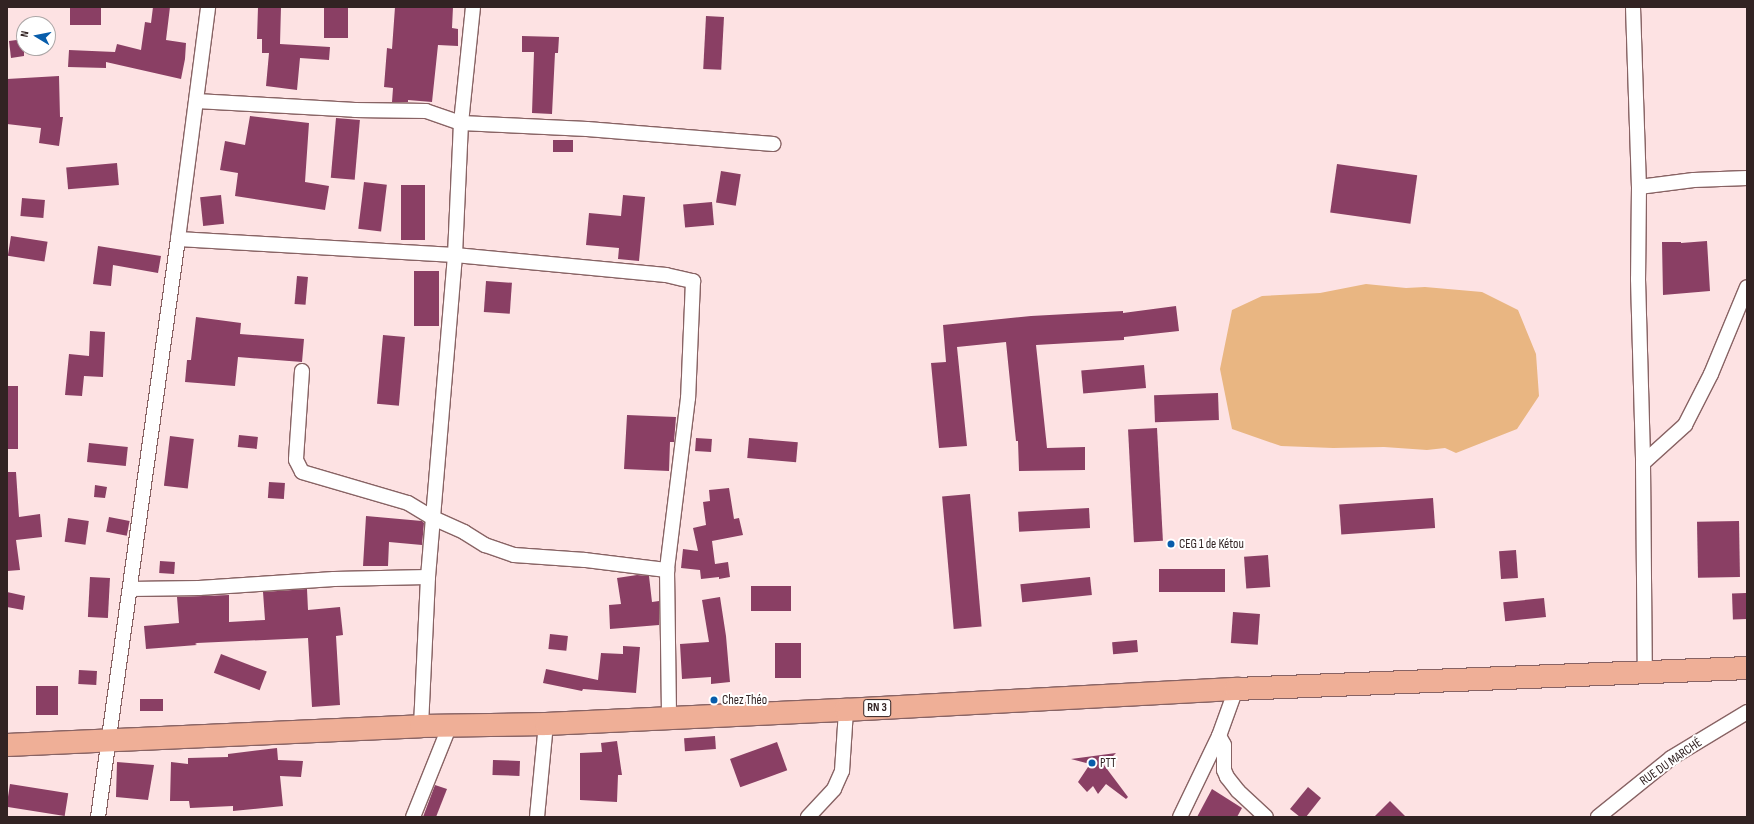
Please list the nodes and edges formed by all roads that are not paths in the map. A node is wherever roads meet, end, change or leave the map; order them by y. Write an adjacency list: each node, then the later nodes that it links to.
1 (208, 7): 4 (street)
2 (473, 7): 5 (street)
3 (1633, 7): 8 (street)
4 (196, 101): 5 (street); 9 (street)
5 (461, 123): 6 (street); 10 (street)
6 (773, 144)
7 (1747, 178): 8 (street)
8 (1639, 186): 13 (street)
9 (178, 239): 10 (street); 17 (street)
10 (455, 255): 14 (street); 15 (street)
11 (1747, 287): 13 (street)
12 (302, 371): 14 (street)
13 (1643, 463): 19 (street)
14 (433, 518): 15 (street); 16 (street)
15 (667, 570): 23 (street)
16 (428, 577): 17 (street); 25 (street)
17 (130, 589): 28 (street)
18 (1747, 668): 19 (main road, RN 3)
19 (1645, 674): 20 (main road, RN 3)
20 (1236, 689): 21 (main road, RN 3); 27 (street)
21 (846, 710): 23 (main road, RN 3); 30 (street)
22 (1747, 712): 38 (street, RUE DU MARCHÉ)
23 (669, 718): 24 (main road, RN 3)
24 (546, 724): 26 (main road, RN 3); 33 (street)
25 (421, 726): 26 (main road, RN 3); 28 (main road, RN 3)
26 (450, 726): 32 (street)
27 (1219, 736): 36 (street); 37 (street)
28 (108, 741): 29 (main road, RN 3); 31 (street)
29 (7, 745)
30 (824, 802): 34 (street); 35 (street)
31 (98, 817)
32 (413, 817)
33 (537, 817)
34 (808, 817)
35 (825, 817)
36 (1180, 817)
37 (1266, 817)
38 (1598, 817)

